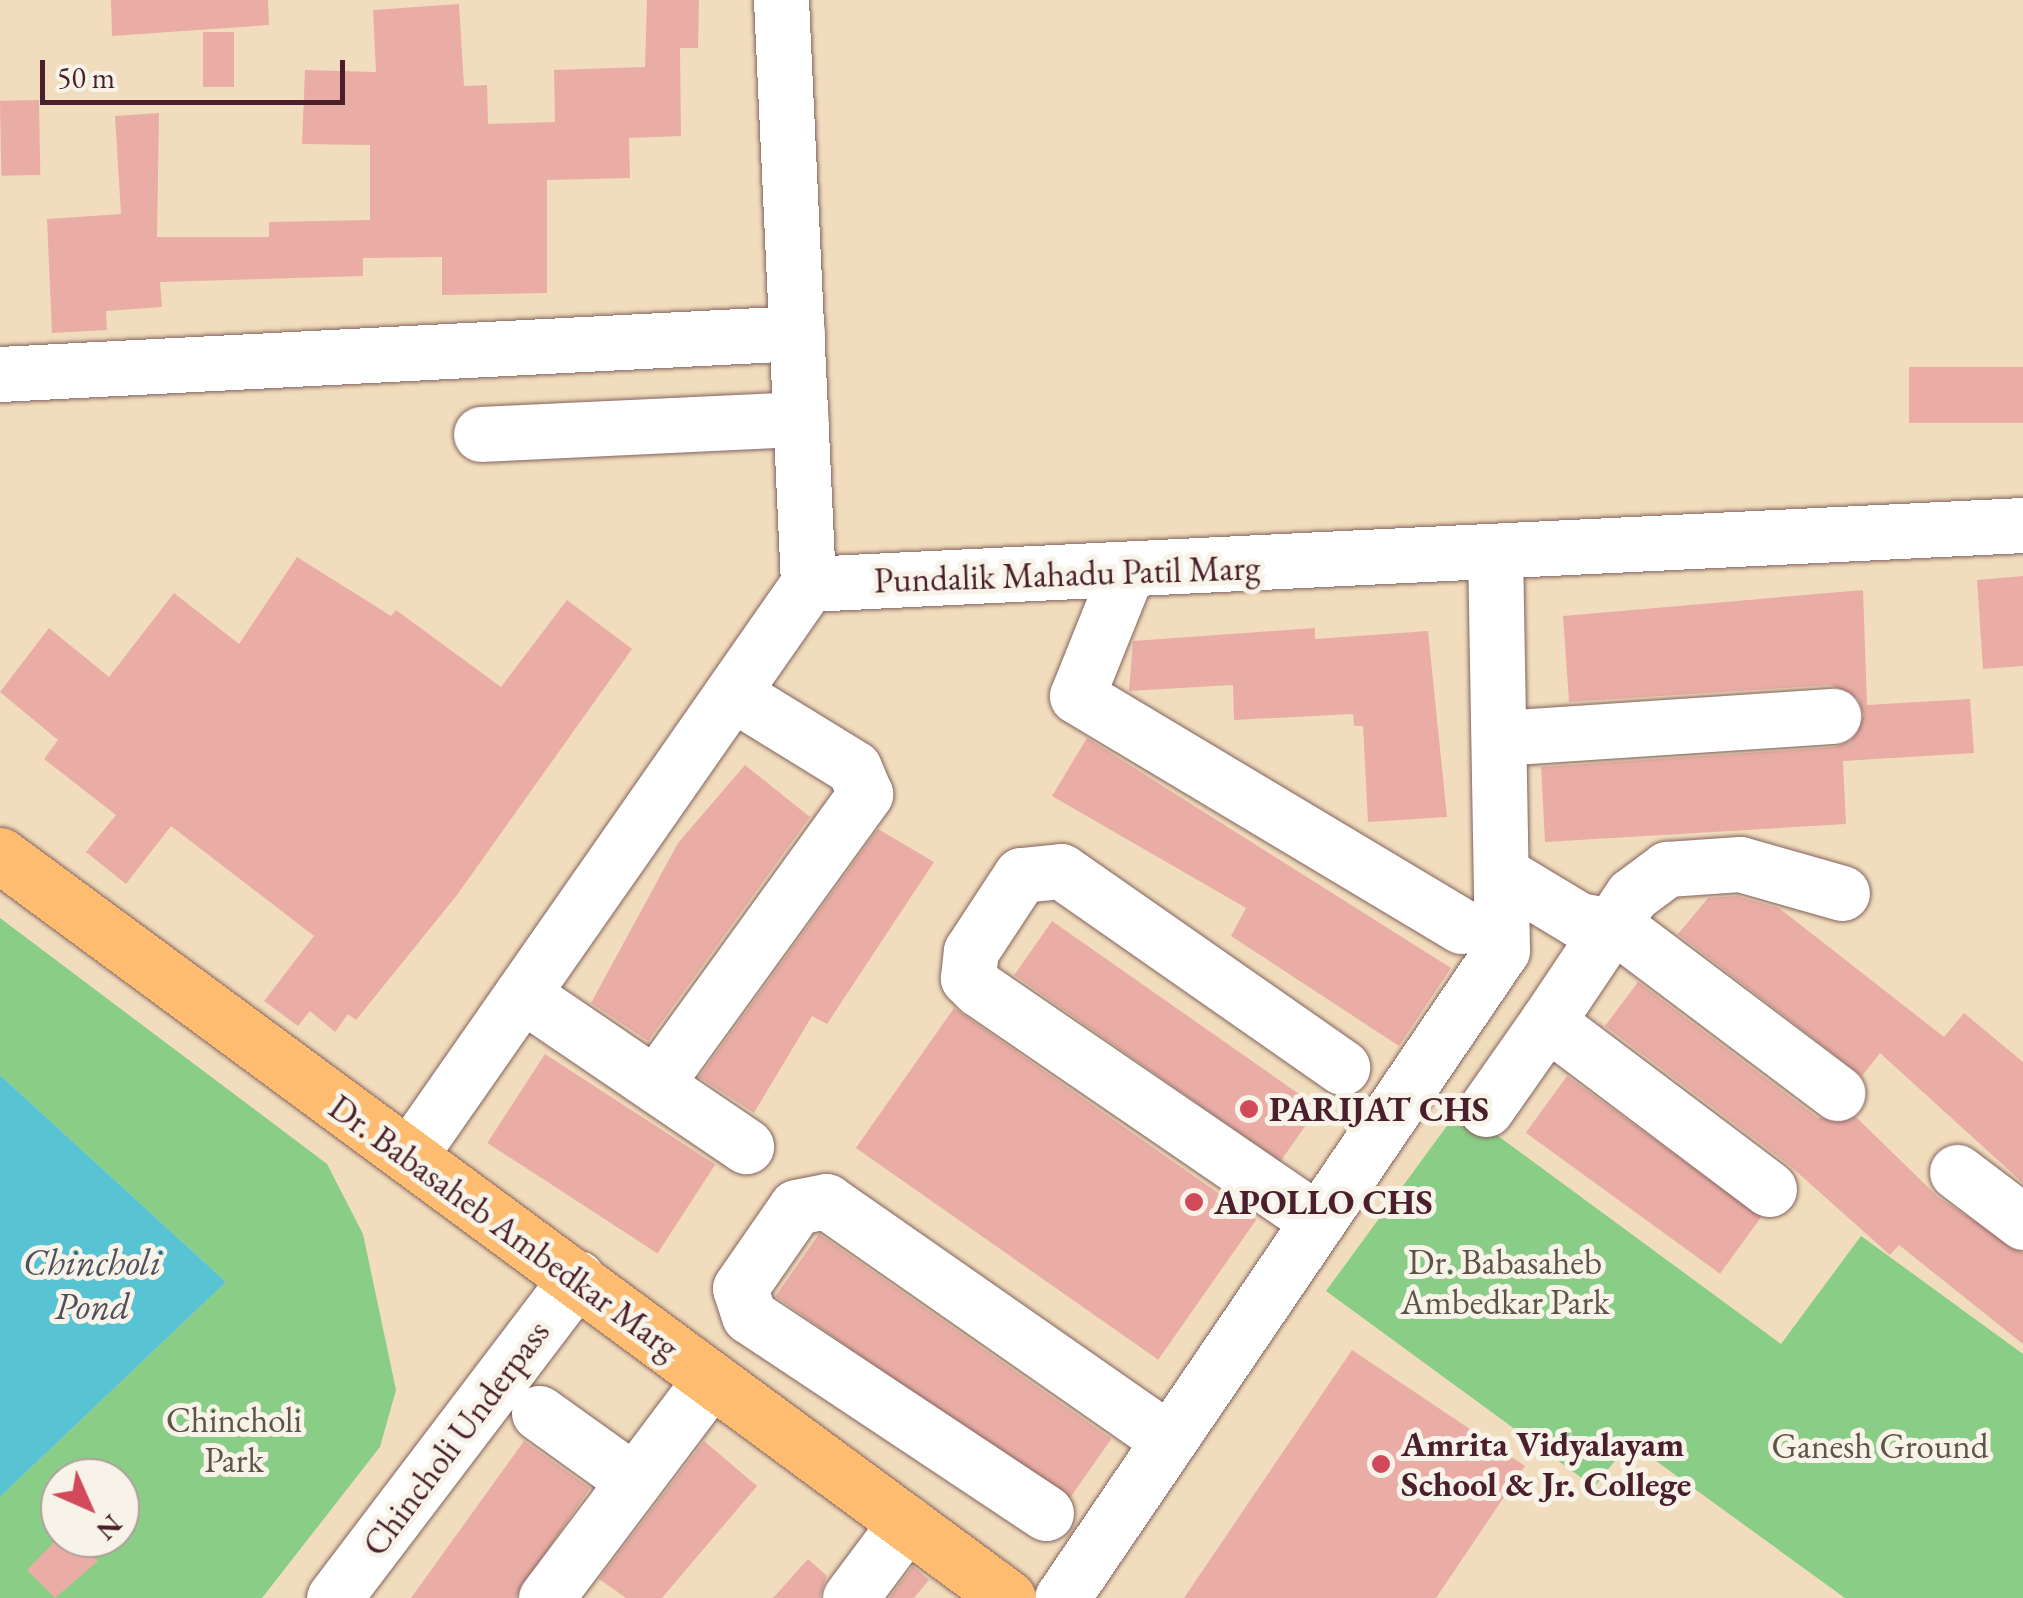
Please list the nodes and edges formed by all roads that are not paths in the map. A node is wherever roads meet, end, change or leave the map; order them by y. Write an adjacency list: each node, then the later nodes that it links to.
1 (781, 0): 2 (street)
2 (797, 333): 3 (street); 4 (street)
3 (0, 374)
4 (801, 418): 5 (street); 9 (street)
5 (481, 434)
6 (2023, 525): 7 (street, Pundalik Mahadu Patil Marg)
7 (1495, 551): 8 (street, Pundalik Mahadu Patil Marg); 12 (street)
8 (1126, 574): 9 (street, Pundalik Mahadu Patil Marg); 16 (street)
9 (808, 584): 10 (street)
10 (732, 694): 18 (street); 21 (street)
11 (1833, 716): 12 (street)
12 (1498, 738): 14 (street)
13 (0, 855): 25 (main road, Dr. Babasaheb Ambedkar Marg)
14 (1501, 873): 17 (street); 28 (street)
15 (1842, 893): 17 (street)
16 (1461, 926)
17 (1617, 927): 19 (street); 22 (street)
18 (522, 994): 21 (street); 25 (street)
19 (1546, 1022): 23 (street); 27 (street)
20 (1342, 1067): 28 (street)
21 (656, 1083): 24 (street)
22 (1837, 1092)
23 (1486, 1109)
24 (746, 1146)
25 (408, 1156): 30 (main road, Dr. Babasaheb Ambedkar Marg)
26 (1957, 1172): 29 (street)
27 (1769, 1189)
28 (1318, 1222): 33 (street)
29 (2023, 1222)
30 (577, 1278): 31 (main road, Dr. Babasaheb Ambedkar Marg); 37 (street, Chincholi Underpass)
31 (711, 1379): 34 (street); 36 (main road, Dr. Babasaheb Ambedkar Marg)
32 (539, 1413): 34 (street)
33 (1170, 1440): 35 (street); 41 (street)
34 (634, 1482): 38 (street)
35 (1046, 1513)
36 (906, 1522): 39 (street); 40 (main road, Dr. Babasaheb Ambedkar Marg)
37 (334, 1598)
38 (546, 1598)
39 (850, 1598)
40 (1008, 1598)
41 (1062, 1598)

